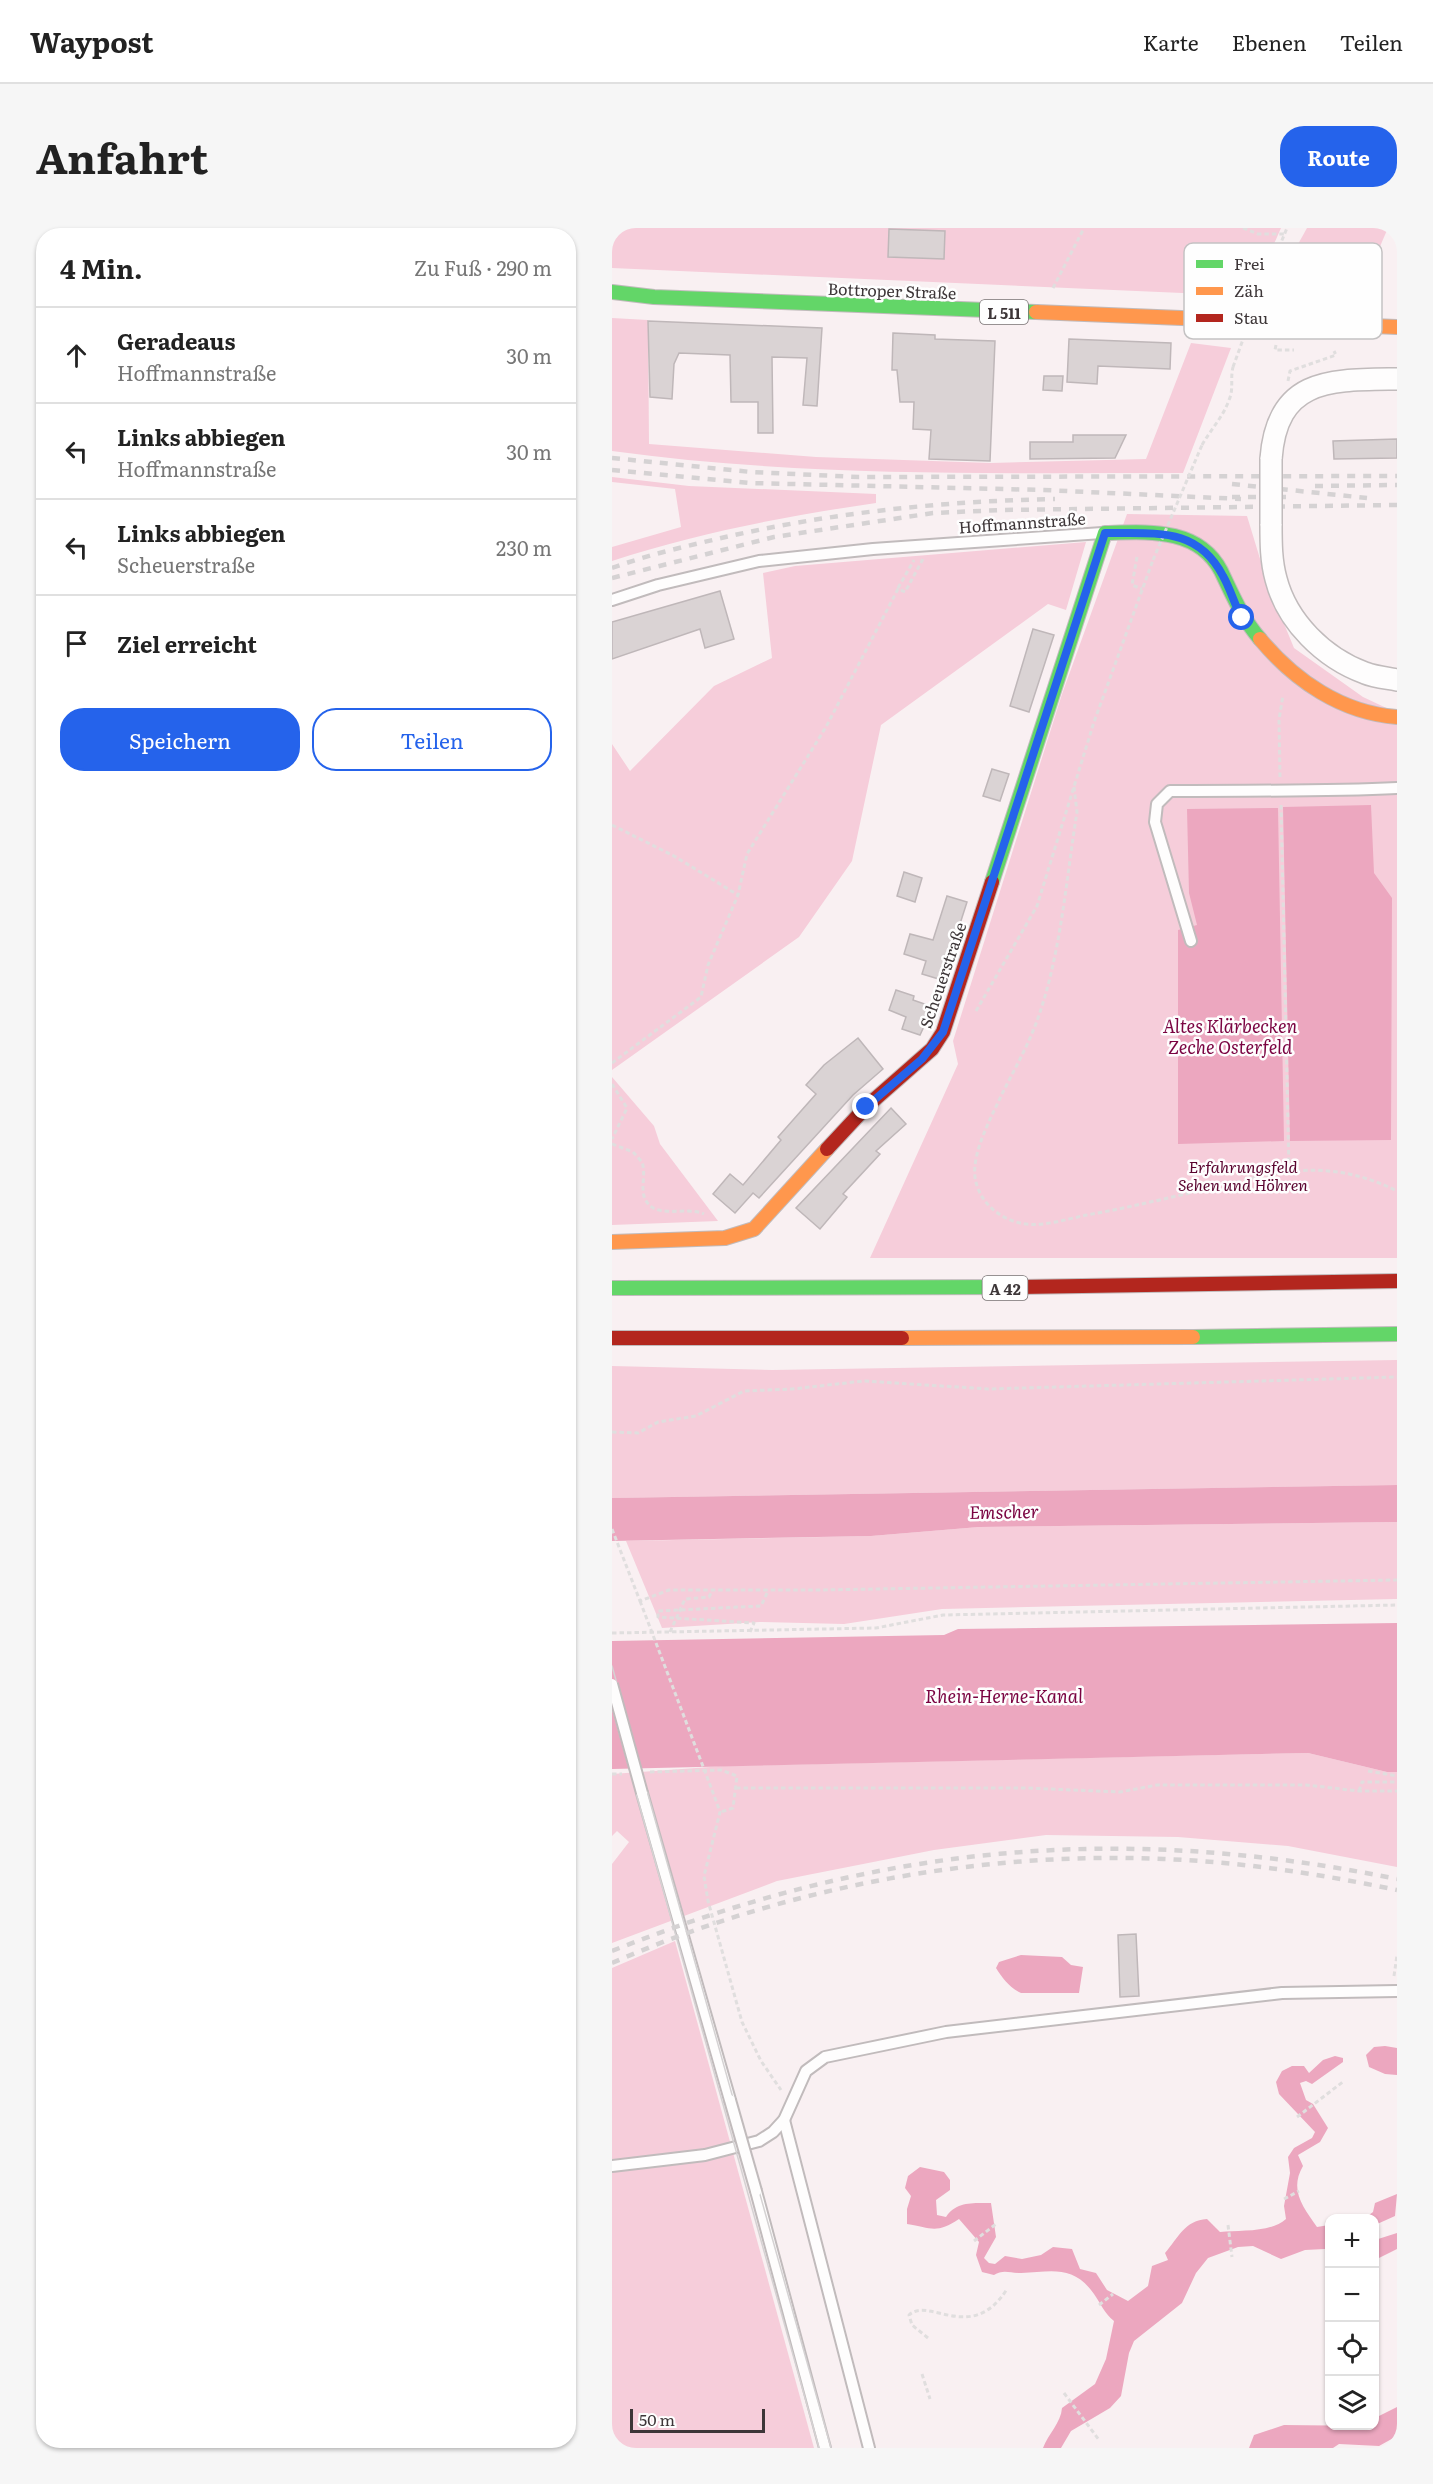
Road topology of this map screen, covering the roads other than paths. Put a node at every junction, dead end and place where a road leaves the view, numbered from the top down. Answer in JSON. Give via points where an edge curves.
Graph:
{"nodes":[{"id":1,"x":612,"y":292,"type":"edge"},
{"id":2,"x":1184,"y":319,"type":"edge"},
{"id":3,"x":1382,"y":326,"type":"edge"},
{"id":4,"x":1397,"y":327,"type":"edge"},
{"id":5,"x":1397,"y":379,"type":"edge"},
{"id":6,"x":1105,"y":533,"type":"junction"},
{"id":7,"x":612,"y":600,"type":"edge"},
{"id":8,"x":1397,"y":680,"type":"edge"},
{"id":9,"x":1397,"y":717,"type":"edge"},
{"id":10,"x":1397,"y":788,"type":"edge"},
{"id":11,"x":1191,"y":941,"type":"dead end"},
{"id":12,"x":612,"y":1242,"type":"edge"},
{"id":13,"x":1397,"y":1281,"type":"edge"},
{"id":14,"x":612,"y":1288,"type":"edge"},
{"id":15,"x":1397,"y":1334,"type":"edge"},
{"id":16,"x":612,"y":1338,"type":"edge"},
{"id":17,"x":612,"y":1684,"type":"edge"},
{"id":18,"x":1395,"y":1991,"type":"edge"},
{"id":19,"x":784,"y":2120,"type":"junction"},
{"id":20,"x":612,"y":2166,"type":"edge"},
{"id":21,"x":825,"y":2448,"type":"edge"},
{"id":22,"x":869,"y":2448,"type":"edge"}],
"edges":[{"from":1,"to":2,"type":"main road","name":"Bottroper Straße","number":"L 511","via":[[654,297]]},
{"from":3,"to":4,"type":"main road","name":"Bottroper Straße","number":"L 511"},
{"from":5,"to":8,"type":"street","bridge":true,"via":[[1336,381],[1303,392],[1285,408],[1277,422],[1271,459],[1272,559],[1276,580],[1295,622],[1338,659],[1365,674]]},
{"from":6,"to":7,"type":"lane","name":"Hoffmannstraße","via":[[931,544],[759,561]]},
{"from":6,"to":9,"type":"main road","name":"Hoffmannstraße","via":[[1178,536],[1197,543],[1217,565],[1242,618],[1298,676],[1365,713]]},
{"from":6,"to":12,"type":"main road","name":"Scheuerstraße","via":[[943,1032],[932,1049],[866,1107],[754,1229],[725,1238]]},
{"from":10,"to":11,"type":"lane","via":[[1170,791],[1157,804],[1155,822]]},
{"from":13,"to":14,"type":"main road","number":"A 42","via":[[908,1289]]},
{"from":15,"to":16,"type":"main road"},
{"from":17,"to":21,"type":"lane","bridge":true},
{"from":18,"to":19,"type":"lane","via":[[1282,1993],[946,2032],[825,2057],[806,2071]]},
{"from":19,"to":20,"type":"lane","via":[[759,2141],[705,2155]]},
{"from":19,"to":22,"type":"lane"}]}
